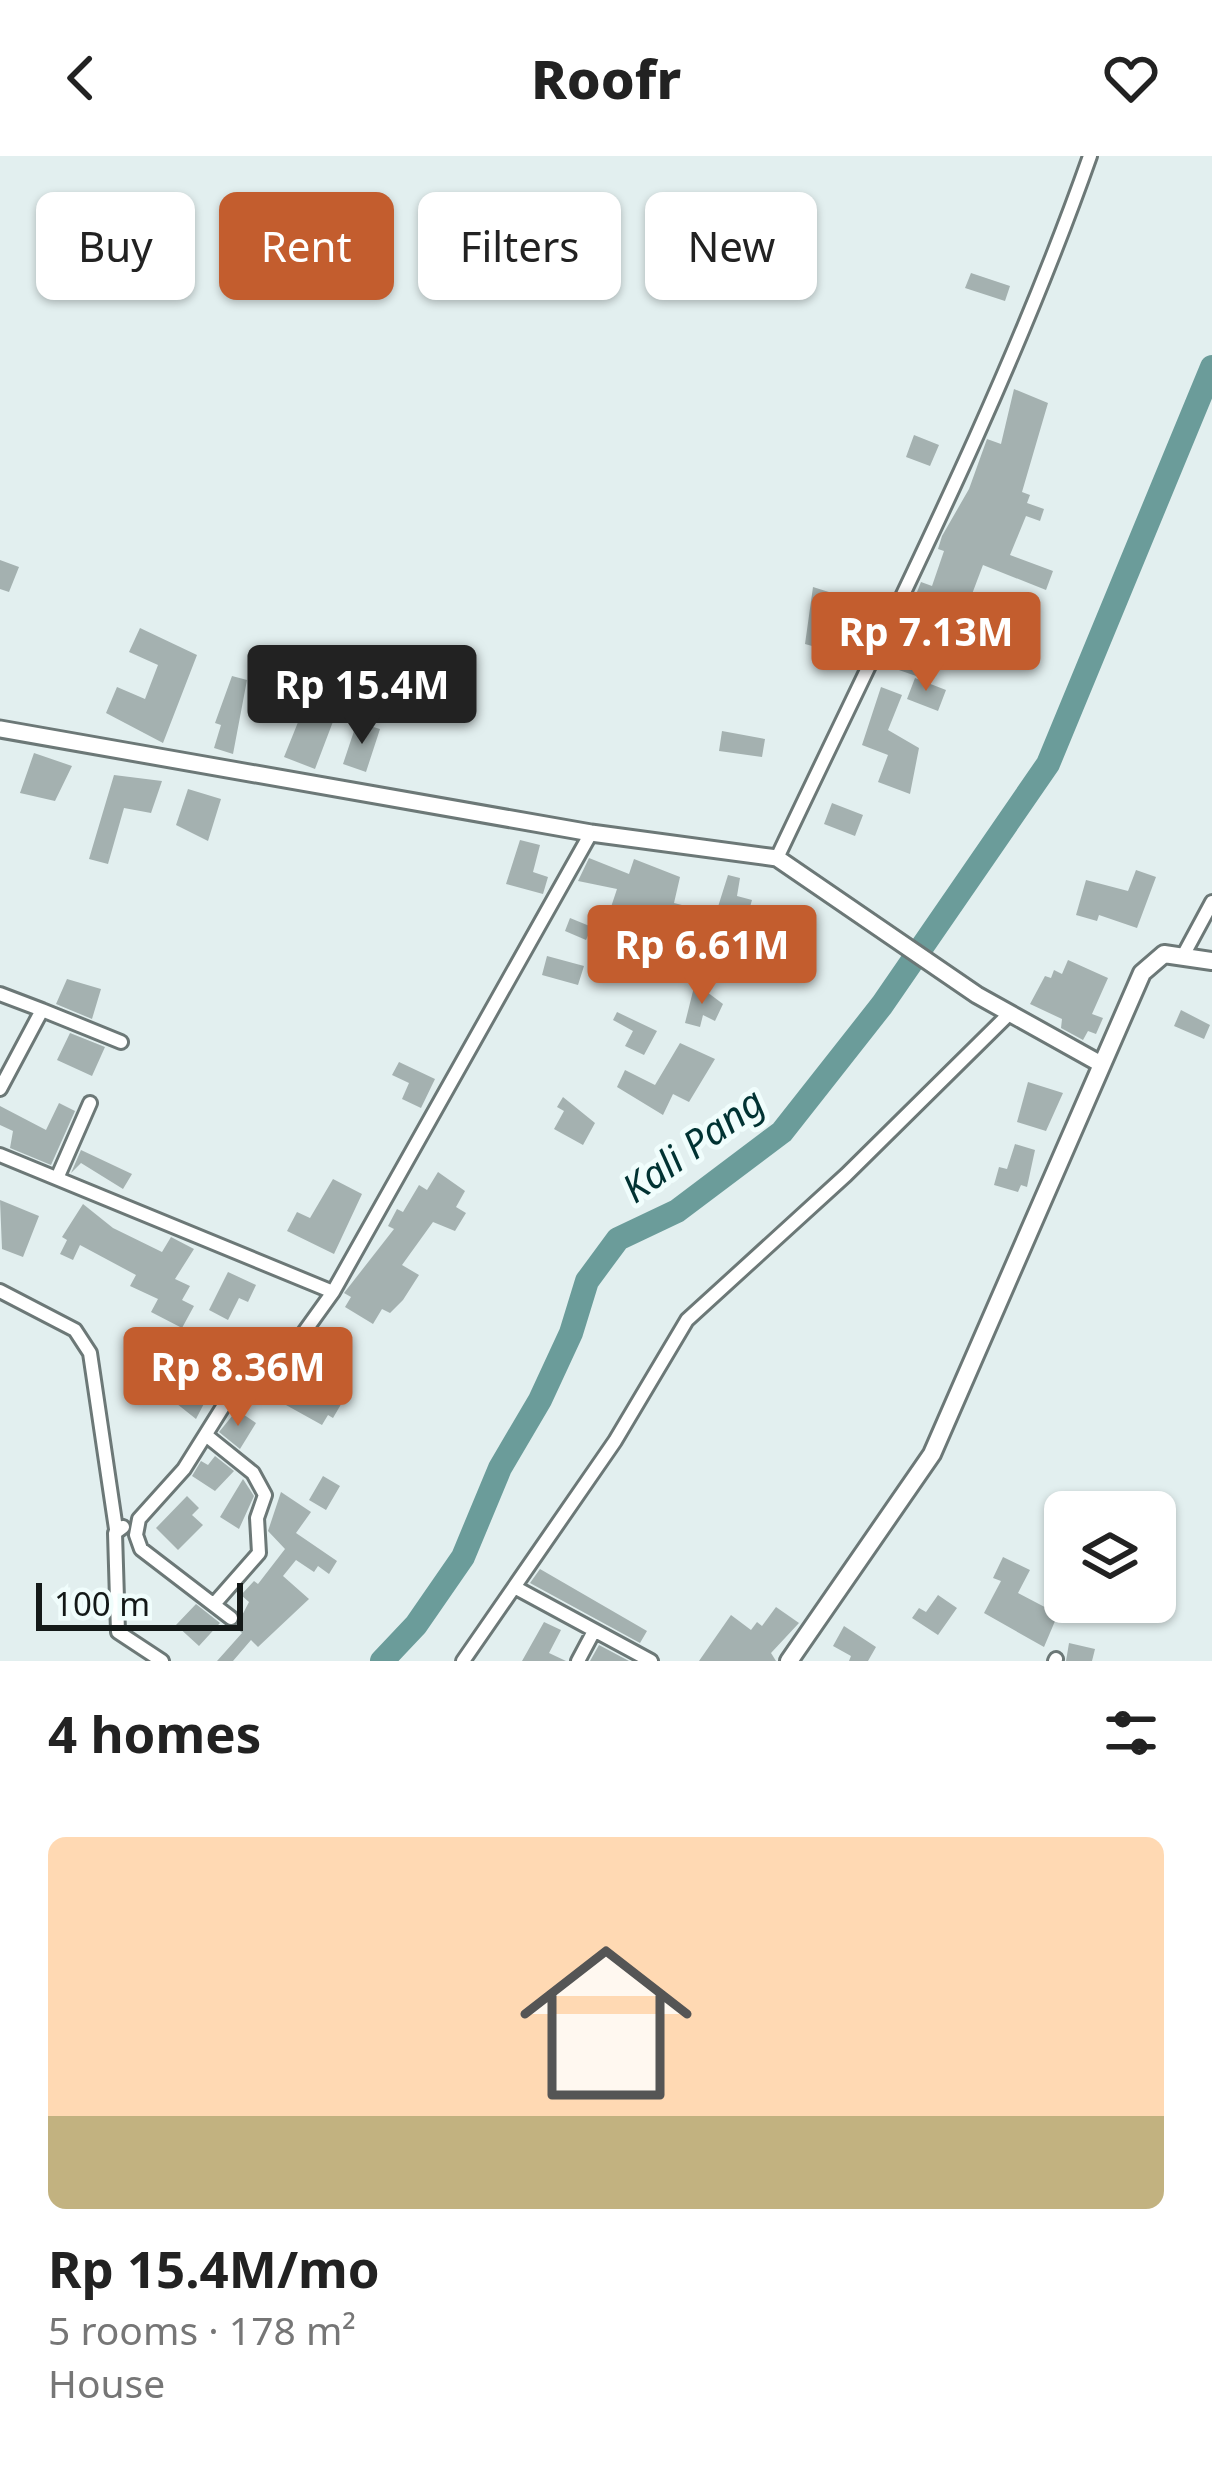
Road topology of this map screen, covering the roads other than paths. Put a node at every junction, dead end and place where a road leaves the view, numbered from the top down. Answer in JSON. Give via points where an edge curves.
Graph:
{"nodes":[{"id":1,"x":1090,"y":156,"type":"edge"},
{"id":2,"x":0,"y":729,"type":"edge"},
{"id":3,"x":591,"y":832,"type":"junction"},
{"id":4,"x":777,"y":858,"type":"junction"},
{"id":5,"x":1212,"y":902,"type":"edge"},
{"id":6,"x":1184,"y":953,"type":"junction"},
{"id":7,"x":1212,"y":961,"type":"edge"},
{"id":8,"x":0,"y":994,"type":"edge"},
{"id":9,"x":42,"y":1010,"type":"junction"},
{"id":10,"x":1010,"y":1012,"type":"junction"},
{"id":11,"x":121,"y":1042,"type":"dead end"},
{"id":12,"x":1099,"y":1063,"type":"junction"},
{"id":13,"x":0,"y":1089,"type":"edge"},
{"id":14,"x":90,"y":1102,"type":"dead end"},
{"id":15,"x":0,"y":1155,"type":"edge"},
{"id":16,"x":58,"y":1176,"type":"junction"},
{"id":17,"x":0,"y":1291,"type":"edge"},
{"id":18,"x":333,"y":1292,"type":"junction"},
{"id":19,"x":207,"y":1436,"type":"junction"},
{"id":20,"x":136,"y":1527,"type":"junction"},
{"id":21,"x":116,"y":1529,"type":"junction"},
{"id":22,"x":518,"y":1588,"type":"junction"},
{"id":23,"x":214,"y":1603,"type":"junction"},
{"id":24,"x":231,"y":1618,"type":"dead end"},
{"id":25,"x":594,"y":1631,"type":"junction"},
{"id":26,"x":162,"y":1661,"type":"edge"},
{"id":27,"x":463,"y":1661,"type":"edge"},
{"id":28,"x":578,"y":1661,"type":"edge"},
{"id":29,"x":651,"y":1661,"type":"edge"},
{"id":30,"x":789,"y":1661,"type":"edge"}],
"edges":[{"from":1,"to":4,"type":"street","via":[[925,544]]},
{"from":2,"to":3,"type":"street"},
{"from":3,"to":4,"type":"street"},
{"from":3,"to":18,"type":"street"},
{"from":4,"to":10,"type":"street"},
{"from":5,"to":6,"type":"street"},
{"from":6,"to":7,"type":"main road"},
{"from":6,"to":12,"type":"main road","via":[[1149,963]]},
{"from":8,"to":9,"type":"street"},
{"from":9,"to":11,"type":"street"},
{"from":9,"to":13,"type":"street"},
{"from":10,"to":12,"type":"street"},
{"from":10,"to":22,"type":"street","via":[[687,1321]]},
{"from":12,"to":30,"type":"main road","via":[[932,1454]]},
{"from":14,"to":16,"type":"street"},
{"from":15,"to":16,"type":"street"},
{"from":16,"to":18,"type":"street"},
{"from":17,"to":21,"type":"street","via":[[75,1330],[90,1353]]},
{"from":18,"to":19,"type":"street","via":[[282,1363],[246,1370]]},
{"from":19,"to":20,"type":"street"},
{"from":19,"to":23,"type":"street","via":[[253,1473],[265,1495],[260,1553]]},
{"from":20,"to":21,"type":"street"},
{"from":20,"to":23,"type":"street","via":[[150,1557]]},
{"from":21,"to":26,"type":"street","via":[[118,1632]]},
{"from":22,"to":25,"type":"street"},
{"from":22,"to":27,"type":"street"},
{"from":23,"to":24,"type":"street"},
{"from":25,"to":28,"type":"street"},
{"from":25,"to":29,"type":"street"}]}
